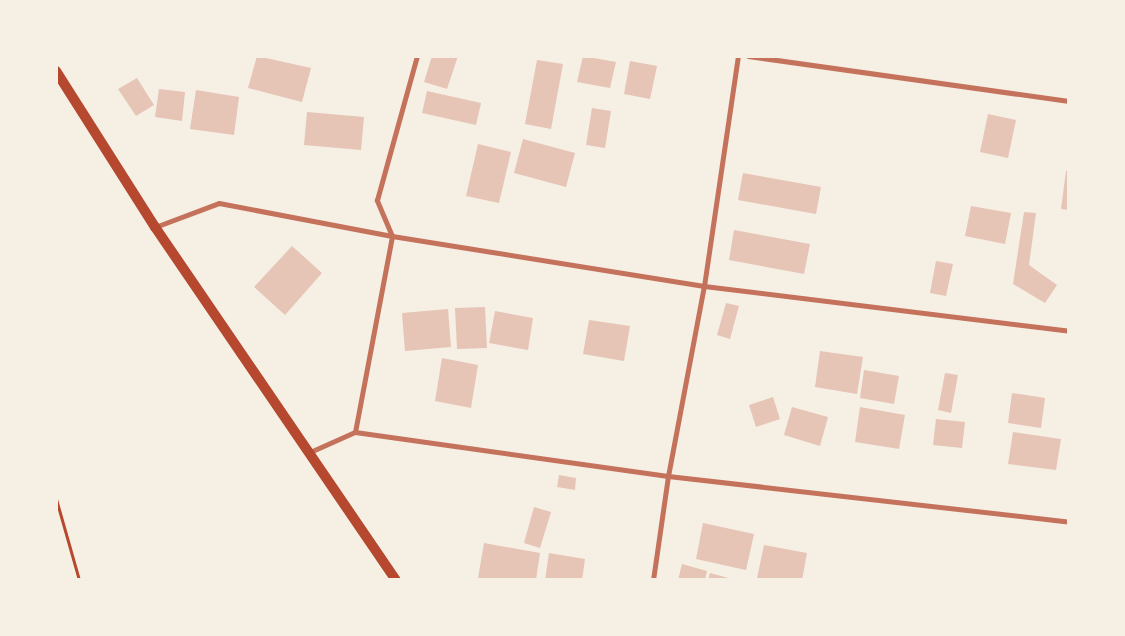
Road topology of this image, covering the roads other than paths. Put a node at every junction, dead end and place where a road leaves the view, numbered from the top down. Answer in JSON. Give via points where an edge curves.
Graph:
{"nodes":[{"id":1,"x":416,"y":56,"type":"edge"},
{"id":2,"x":738,"y":56,"type":"edge"},
{"id":3,"x":748,"y":56,"type":"edge"},
{"id":4,"x":56,"y":71,"type":"edge"},
{"id":5,"x":1069,"y":101,"type":"edge"},
{"id":6,"x":155,"y":227,"type":"junction"},
{"id":7,"x":392,"y":236,"type":"junction"},
{"id":8,"x":704,"y":286,"type":"junction"},
{"id":9,"x":1069,"y":331,"type":"edge"},
{"id":10,"x":356,"y":432,"type":"junction"},
{"id":11,"x":310,"y":452,"type":"junction"},
{"id":12,"x":668,"y":476,"type":"junction"},
{"id":13,"x":1069,"y":522,"type":"edge"},
{"id":14,"x":396,"y":580,"type":"edge"},
{"id":15,"x":653,"y":580,"type":"edge"}],
"edges":[{"from":1,"to":7,"type":"street","via":[[377,200]]},
{"from":2,"to":8,"type":"street"},
{"from":3,"to":5,"type":"street"},
{"from":4,"to":6,"type":"main road"},
{"from":6,"to":7,"type":"street","via":[[219,203]]},
{"from":6,"to":11,"type":"main road"},
{"from":7,"to":8,"type":"street"},
{"from":7,"to":10,"type":"street"},
{"from":8,"to":9,"type":"street"},
{"from":8,"to":12,"type":"street"},
{"from":10,"to":11,"type":"street"},
{"from":10,"to":12,"type":"street"},
{"from":11,"to":14,"type":"main road"},
{"from":12,"to":13,"type":"street"},
{"from":12,"to":15,"type":"street"}]}
